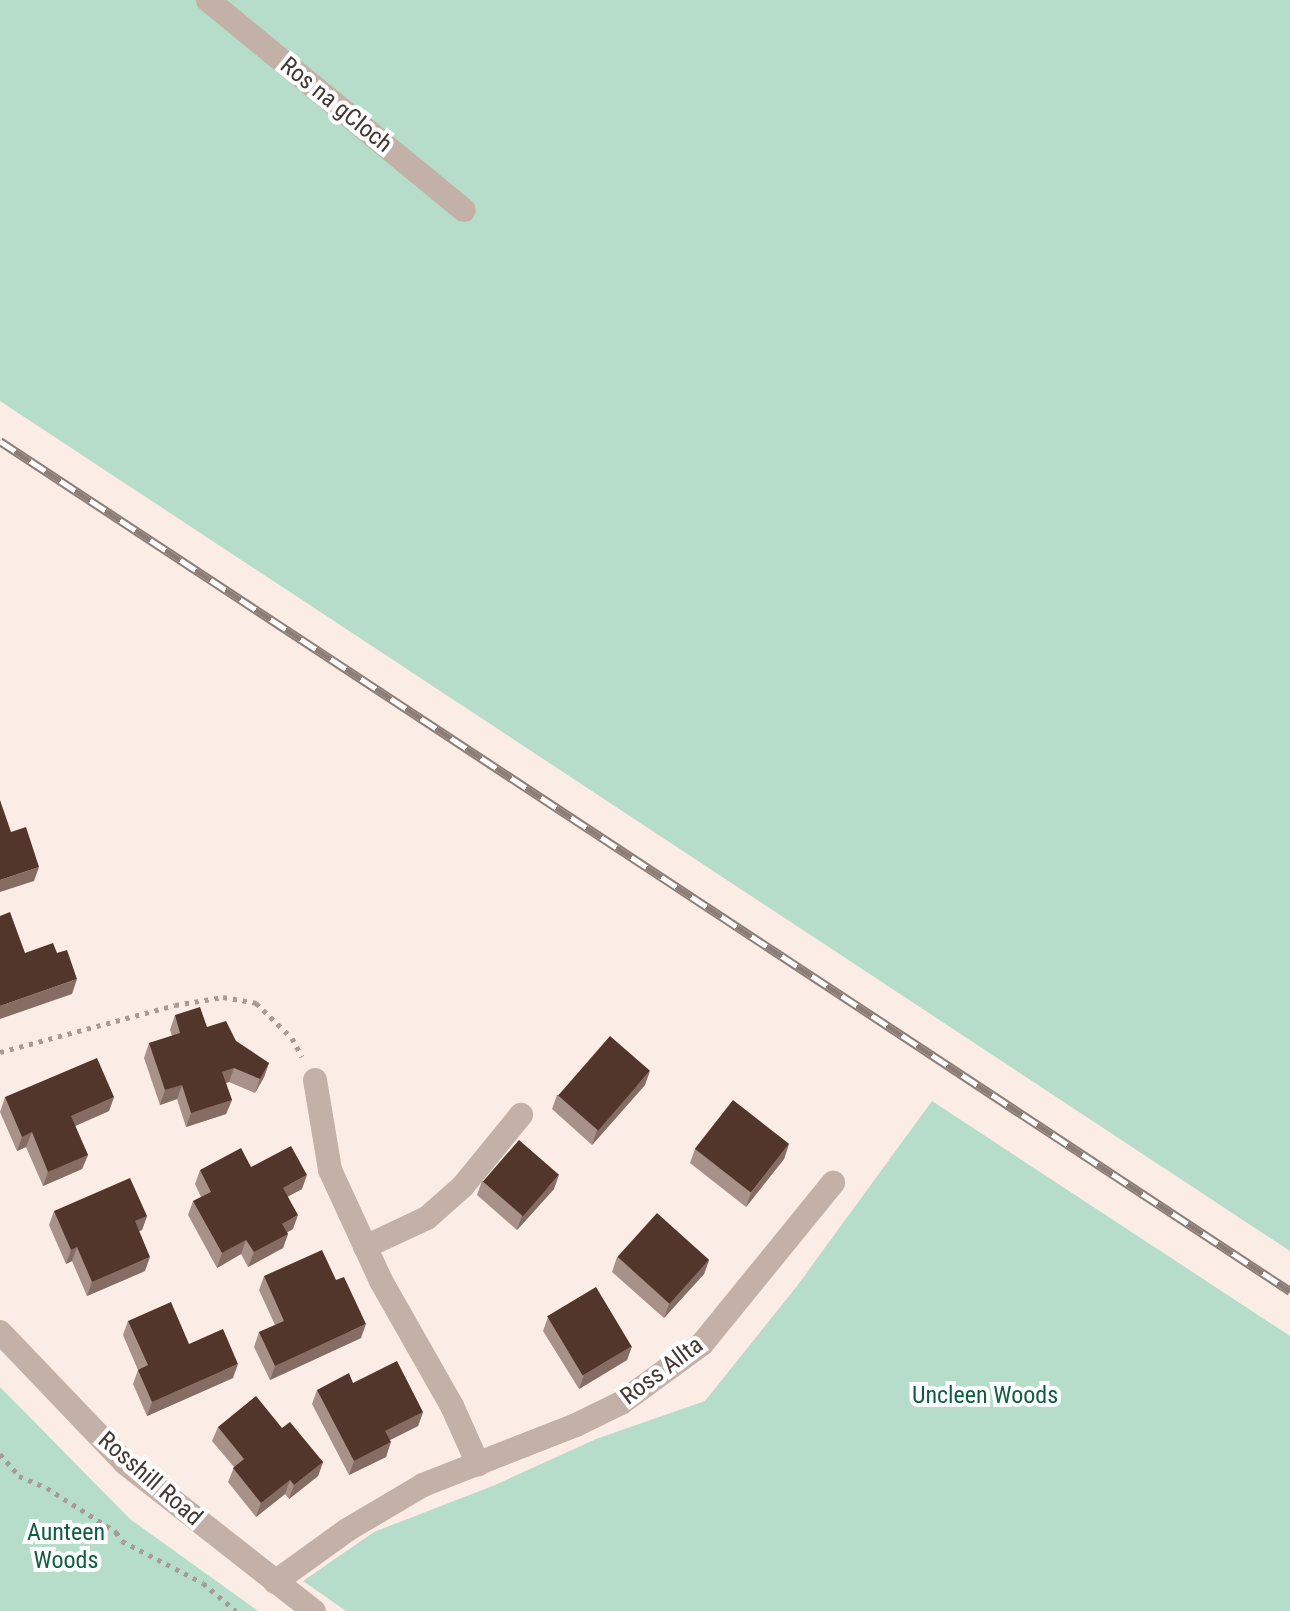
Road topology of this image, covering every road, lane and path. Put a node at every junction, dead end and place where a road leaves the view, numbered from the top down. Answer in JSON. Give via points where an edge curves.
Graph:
{"nodes":[{"id":1,"x":208,"y":0,"type":"edge"},
{"id":2,"x":464,"y":210,"type":"dead end"},
{"id":3,"x":0,"y":1052,"type":"edge"},
{"id":4,"x":315,"y":1080,"type":"joint"},
{"id":5,"x":521,"y":1115,"type":"dead end"},
{"id":6,"x":833,"y":1183,"type":"dead end"},
{"id":7,"x":365,"y":1247,"type":"junction"},
{"id":8,"x":0,"y":1332,"type":"edge"},
{"id":9,"x":0,"y":1454,"type":"edge"},
{"id":10,"x":478,"y":1464,"type":"junction"},
{"id":11,"x":275,"y":1582,"type":"junction"},
{"id":12,"x":236,"y":1611,"type":"edge"},
{"id":13,"x":314,"y":1611,"type":"edge"}],
"edges":[{"from":1,"to":2,"type":"street","name":"Ros na gCloch"},
{"from":3,"to":4,"type":"path","via":[[223,997],[256,1003],[292,1038]]},
{"from":4,"to":7,"type":"street","via":[[330,1170]]},
{"from":5,"to":7,"type":"street","via":[[463,1186],[427,1218]]},
{"from":6,"to":10,"type":"street","name":"Ross Allta","via":[[702,1344],[621,1403]]},
{"from":7,"to":10,"type":"street"},
{"from":8,"to":11,"type":"street","name":"Rosshill Road","via":[[125,1463]]},
{"from":9,"to":12,"type":"path","via":[[19,1476],[47,1488],[122,1541],[203,1583]]},
{"from":10,"to":11,"type":"street","name":"Ross Allta","via":[[423,1485],[347,1530]]},
{"from":11,"to":13,"type":"street","name":"Rosshill Road"}]}
